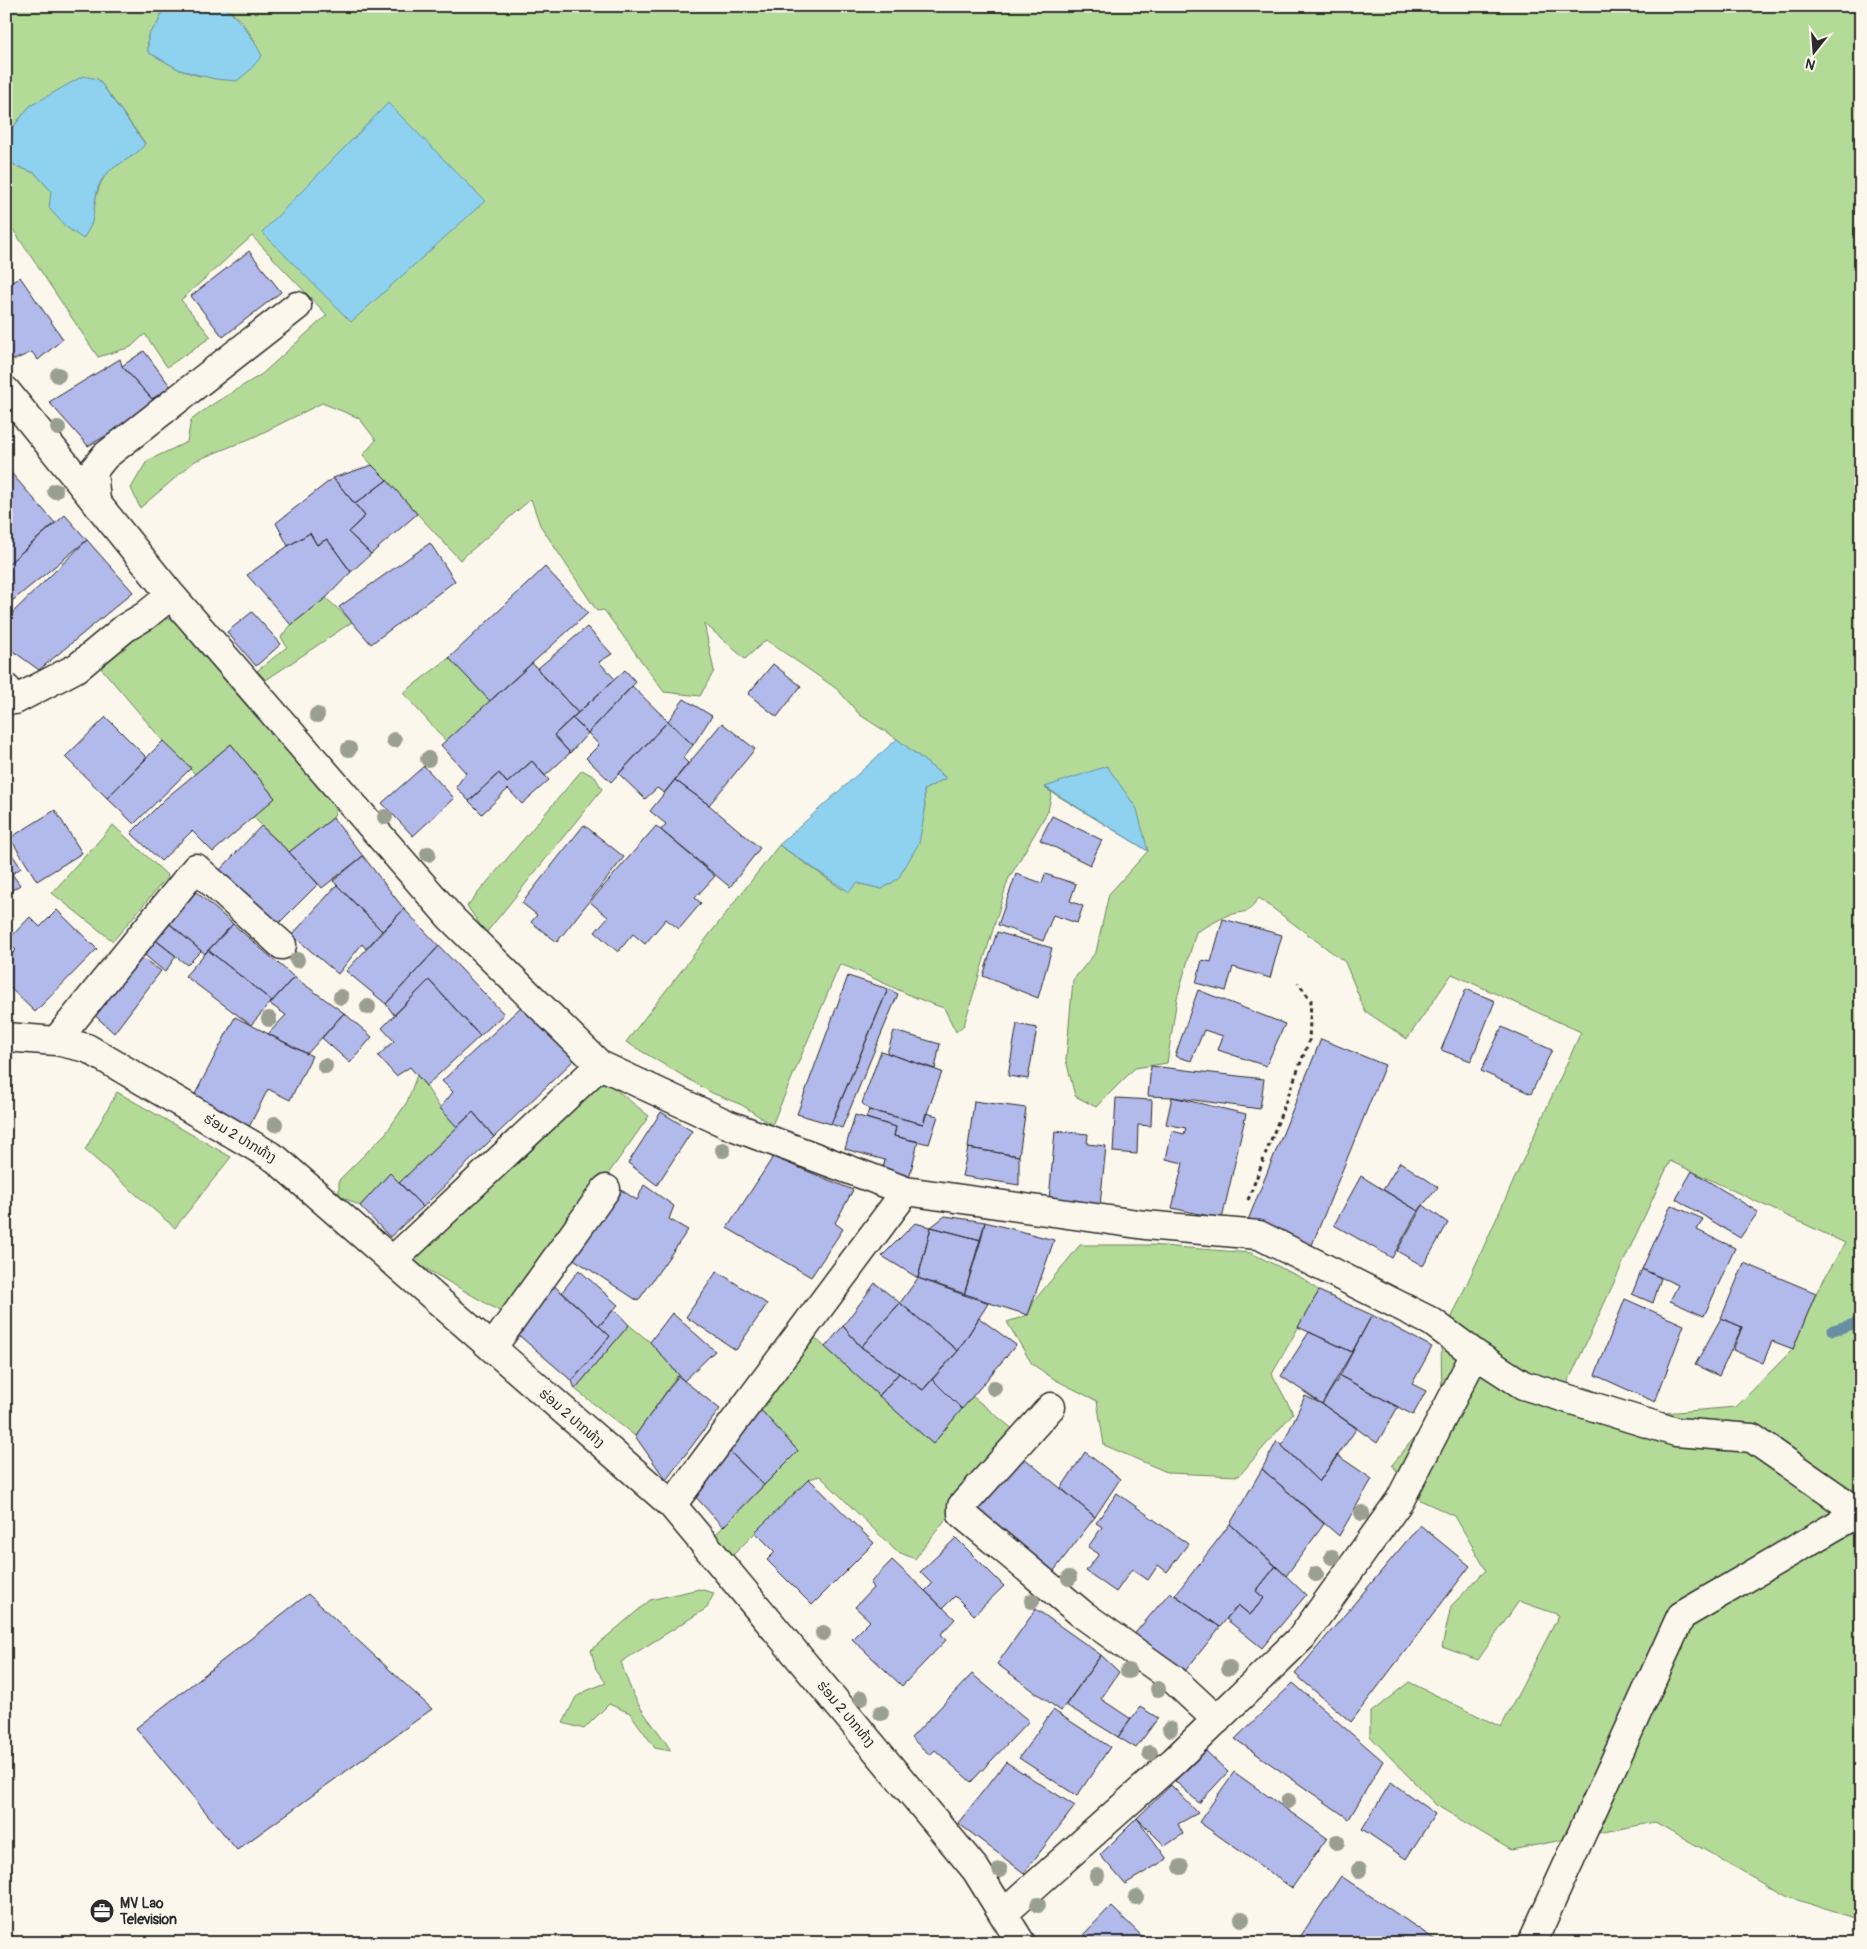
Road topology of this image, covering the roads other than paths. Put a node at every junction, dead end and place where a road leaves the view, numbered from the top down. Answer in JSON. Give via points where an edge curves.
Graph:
{"nodes":[{"id":1,"x":296,"y":306,"type":"dead end"},
{"id":2,"x":6,"y":391,"type":"edge"},
{"id":3,"x":96,"y":501,"type":"junction"},
{"id":4,"x":171,"y":596,"type":"junction"},
{"id":5,"x":6,"y":688,"type":"edge"},
{"id":6,"x":282,"y":945,"type":"dead end"},
{"id":7,"x":6,"y":1037,"type":"edge"},
{"id":8,"x":56,"y":1041,"type":"junction"},
{"id":9,"x":600,"y":1066,"type":"junction"},
{"id":10,"x":606,"y":1189,"type":"dead end"},
{"id":11,"x":906,"y":1191,"type":"junction"},
{"id":12,"x":392,"y":1261,"type":"junction"},
{"id":13,"x":492,"y":1348,"type":"junction"},
{"id":14,"x":1475,"y":1354,"type":"junction"},
{"id":15,"x":1051,"y":1407,"type":"dead end"},
{"id":16,"x":672,"y":1505,"type":"junction"},
{"id":17,"x":1860,"y":1512,"type":"edge"},
{"id":18,"x":1217,"y":1720,"type":"junction"},
{"id":19,"x":1003,"y":1914,"type":"junction"},
{"id":20,"x":1021,"y":1943,"type":"edge"},
{"id":21,"x":1532,"y":1943,"type":"edge"}],
"edges":[{"from":1,"to":3,"type":"street","via":[[105,456],[93,471]]},
{"from":2,"to":3,"type":"street"},
{"from":3,"to":4,"type":"street"},
{"from":4,"to":5,"type":"street","via":[[78,667],[14,700]]},
{"from":4,"to":9,"type":"street","via":[[451,918]]},
{"from":6,"to":8,"type":"street","via":[[196,868]]},
{"from":7,"to":8,"type":"street","name":"ຮ່ອມ 2 ປາກທ້າງ"},
{"from":8,"to":12,"type":"street","name":"ຮ່ອມ 2 ປາກທ້າງ","via":[[87,1048],[276,1158]]},
{"from":9,"to":11,"type":"street","via":[[727,1124]]},
{"from":9,"to":12,"type":"street"},
{"from":10,"to":13,"type":"street"},
{"from":11,"to":14,"type":"street","via":[[1145,1226],[1259,1235],[1432,1322]]},
{"from":11,"to":16,"type":"street"},
{"from":12,"to":13,"type":"street","name":"ຮ່ອມ 2 ປາກທ້າງ"},
{"from":13,"to":16,"type":"street","name":"ຮ່ອມ 2 ປາກທ້າງ"},
{"from":14,"to":17,"type":"street","via":[[1523,1386],[1676,1432],[1752,1438]]},
{"from":14,"to":18,"type":"street","via":[[1400,1500],[1302,1637]]},
{"from":15,"to":18,"type":"street","via":[[962,1506],[962,1514],[1082,1614],[1173,1679]]},
{"from":16,"to":19,"type":"street","name":"ຮ່ອມ 2 ປາກທ້າງ","via":[[976,1870]]},
{"from":17,"to":21,"type":"street","via":[[1681,1616]]},
{"from":18,"to":19,"type":"street"},
{"from":19,"to":20,"type":"street","name":"ຮ່ອມ 2 ປາກທ້າງ"}]}
